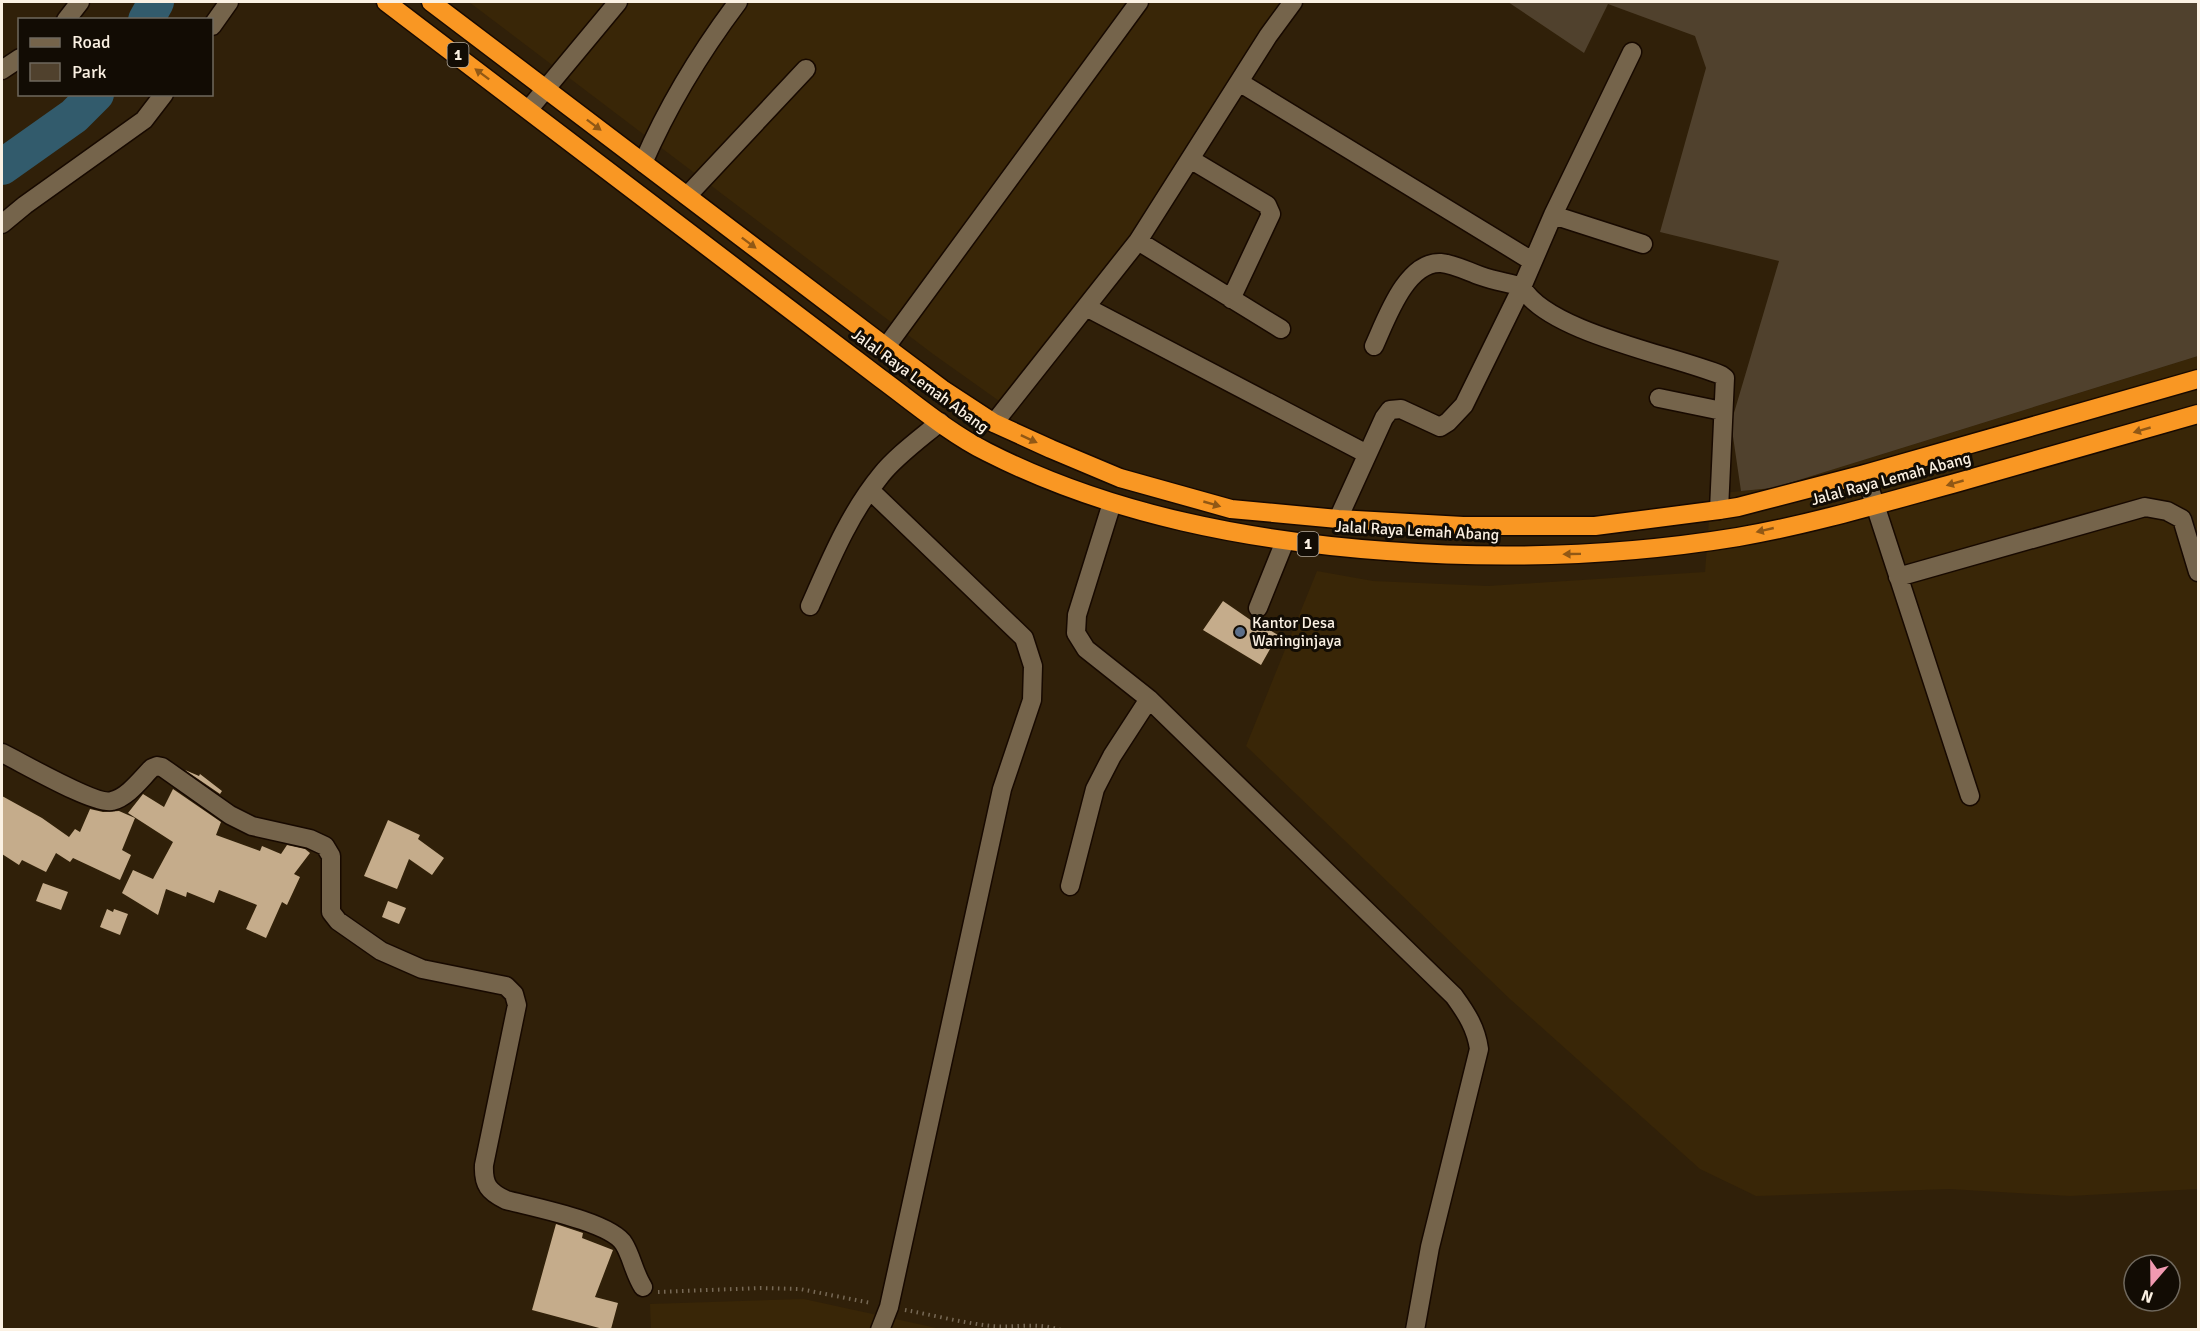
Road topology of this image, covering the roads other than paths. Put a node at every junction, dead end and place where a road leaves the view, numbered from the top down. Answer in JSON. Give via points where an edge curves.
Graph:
{"nodes":[{"id":1,"x":80,"y":2,"type":"edge"},
{"id":2,"x":229,"y":2,"type":"edge"},
{"id":3,"x":386,"y":2,"type":"edge"},
{"id":4,"x":431,"y":2,"type":"edge"},
{"id":5,"x":618,"y":2,"type":"edge"},
{"id":6,"x":738,"y":2,"type":"edge"},
{"id":7,"x":1139,"y":2,"type":"edge"},
{"id":8,"x":1293,"y":2,"type":"edge"},
{"id":9,"x":68,"y":18,"type":"edge"},
{"id":10,"x":213,"y":25,"type":"edge"},
{"id":11,"x":1632,"y":52,"type":"dead end"},
{"id":12,"x":18,"y":59,"type":"edge"},
{"id":13,"x":806,"y":69,"type":"dead end"},
{"id":14,"x":2,"y":70,"type":"edge"},
{"id":15,"x":1239,"y":82,"type":"junction"},
{"id":16,"x":547,"y":90,"type":"junction"},
{"id":17,"x":162,"y":96,"type":"edge"},
{"id":18,"x":529,"y":110,"type":"junction"},
{"id":19,"x":1190,"y":159,"type":"junction"},
{"id":20,"x":643,"y":163,"type":"junction"},
{"id":21,"x":687,"y":196,"type":"junction"},
{"id":22,"x":1553,"y":215,"type":"junction"},
{"id":23,"x":2,"y":224,"type":"edge"},
{"id":24,"x":1138,"y":241,"type":"junction"},
{"id":25,"x":1643,"y":244,"type":"dead end"},
{"id":26,"x":1532,"y":261,"type":"junction"},
{"id":27,"x":1522,"y":287,"type":"junction"},
{"id":28,"x":1230,"y":299,"type":"junction"},
{"id":29,"x":1086,"y":307,"type":"junction"},
{"id":30,"x":1281,"y":329,"type":"dead end"},
{"id":31,"x":1374,"y":346,"type":"dead end"},
{"id":32,"x":886,"y":347,"type":"junction"},
{"id":33,"x":2199,"y":379,"type":"edge"},
{"id":34,"x":1659,"y":398,"type":"dead end"},
{"id":35,"x":1722,"y":411,"type":"junction"},
{"id":36,"x":2199,"y":414,"type":"edge"},
{"id":37,"x":940,"y":422,"type":"junction"},
{"id":38,"x":994,"y":423,"type":"junction"},
{"id":39,"x":1367,"y":454,"type":"junction"},
{"id":40,"x":1865,"y":474,"type":"junction"},
{"id":41,"x":870,"y":490,"type":"junction"},
{"id":42,"x":1112,"y":503,"type":"junction"},
{"id":43,"x":1874,"y":506,"type":"junction"},
{"id":44,"x":1719,"y":510,"type":"junction"},
{"id":45,"x":1338,"y":519,"type":"junction"},
{"id":46,"x":1285,"y":541,"type":"junction"},
{"id":47,"x":2199,"y":572,"type":"edge"},
{"id":48,"x":1898,"y":578,"type":"junction"},
{"id":49,"x":810,"y":606,"type":"dead end"},
{"id":50,"x":1258,"y":608,"type":"dead end"},
{"id":51,"x":1149,"y":699,"type":"junction"},
{"id":52,"x":2,"y":753,"type":"edge"},
{"id":53,"x":1970,"y":796,"type":"dead end"},
{"id":54,"x":1070,"y":886,"type":"dead end"},
{"id":55,"x":643,"y":1287,"type":"road end"},
{"id":56,"x":880,"y":1329,"type":"edge"},
{"id":57,"x":1415,"y":1329,"type":"edge"}],
"edges":[{"from":1,"to":9,"type":"street"},
{"from":2,"to":10,"type":"street"},
{"from":18,"to":3,"type":"highway","number":"1","one_way":true},
{"from":4,"to":16,"type":"highway","number":"1"},
{"from":5,"to":16,"type":"street"},
{"from":6,"to":20,"type":"street","via":[[674,96]]},
{"from":7,"to":32,"type":"street"},
{"from":8,"to":15,"type":"street"},
{"from":11,"to":22,"type":"street"},
{"from":12,"to":14,"type":"street"},
{"from":13,"to":21,"type":"street"},
{"from":15,"to":19,"type":"street"},
{"from":15,"to":26,"type":"street"},
{"from":16,"to":18,"type":"street"},
{"from":16,"to":20,"type":"highway","name":"Jalal Raya Lemah Abang","number":"1","one_way":true},
{"from":17,"to":23,"type":"street","via":[[144,120]]},
{"from":18,"to":37,"type":"highway","name":"Jalal Raya Lemah Abang","number":"1"},
{"from":19,"to":24,"type":"street"},
{"from":19,"to":28,"type":"street","via":[[1271,210]]},
{"from":20,"to":21,"type":"highway","name":"Jalal Raya Lemah Abang","number":"1"},
{"from":21,"to":32,"type":"highway","name":"Jalal Raya Lemah Abang","number":"1","one_way":true},
{"from":22,"to":25,"type":"street"},
{"from":22,"to":26,"type":"street"},
{"from":24,"to":28,"type":"street"},
{"from":24,"to":29,"type":"street"},
{"from":26,"to":27,"type":"street"},
{"from":27,"to":31,"type":"street","via":[[1443,263],[1433,264],[1413,274],[1402,288]]},
{"from":27,"to":35,"type":"street","via":[[1527,297],[1560,319],[1721,375],[1726,383]]},
{"from":27,"to":39,"type":"street","via":[[1464,405],[1440,426],[1401,409],[1390,410]]},
{"from":28,"to":30,"type":"street"},
{"from":29,"to":38,"type":"street"},
{"from":29,"to":39,"type":"street"},
{"from":32,"to":38,"type":"highway","name":"Jalal Raya Lemah Abang","number":"1"},
{"from":33,"to":40,"type":"highway","name":"Jalal Raya Lemah Abang","number":"1"},
{"from":34,"to":35,"type":"street"},
{"from":35,"to":44,"type":"street"},
{"from":36,"to":43,"type":"highway","name":"Jalal Raya Lemah Abang","number":"1","one_way":true},
{"from":37,"to":41,"type":"street","via":[[882,473]]},
{"from":37,"to":42,"type":"highway","name":"Jalal Raya Lemah Abang","number":"1","via":[[984,451]]},
{"from":38,"to":45,"type":"highway","name":"Jalal Raya Lemah Abang","number":"1","one_way":true,"via":[[1120,478],[1231,509]]},
{"from":39,"to":45,"type":"street"},
{"from":40,"to":43,"type":"street"},
{"from":40,"to":44,"type":"highway","name":"Jalal Raya Lemah Abang","number":"1"},
{"from":41,"to":49,"type":"street","via":[[846,528]]},
{"from":41,"to":56,"type":"street","via":[[1024,639],[1033,666],[1032,700],[1002,789],[889,1307]]},
{"from":42,"to":46,"type":"highway","name":"Jalal Raya Lemah Abang","number":"1","via":[[1228,533]]},
{"from":42,"to":51,"type":"street","via":[[1077,615],[1076,633],[1086,649]]},
{"from":43,"to":46,"type":"highway","name":"Jalal Raya Lemah Abang","number":"1","one_way":true,"via":[[1739,536],[1605,554],[1453,556]]},
{"from":43,"to":48,"type":"street"},
{"from":44,"to":45,"type":"highway","name":"Jalal Raya Lemah Abang","number":"1","via":[[1595,526],[1463,526]]},
{"from":46,"to":50,"type":"street"},
{"from":47,"to":48,"type":"street","via":[[2182,519],[2145,507]]},
{"from":48,"to":53,"type":"street"},
{"from":51,"to":54,"type":"street","via":[[1095,789]]},
{"from":51,"to":57,"type":"street","via":[[1454,996],[1476,1031],[1479,1049],[1430,1247]]},
{"from":52,"to":55,"type":"street","via":[[88,796],[110,802],[123,797],[152,768],[162,767],[252,826],[325,846],[331,856],[331,912],[381,951],[422,969],[506,986],[517,1005],[484,1166],[486,1187],[506,1200],[610,1232],[623,1242]]}]}
